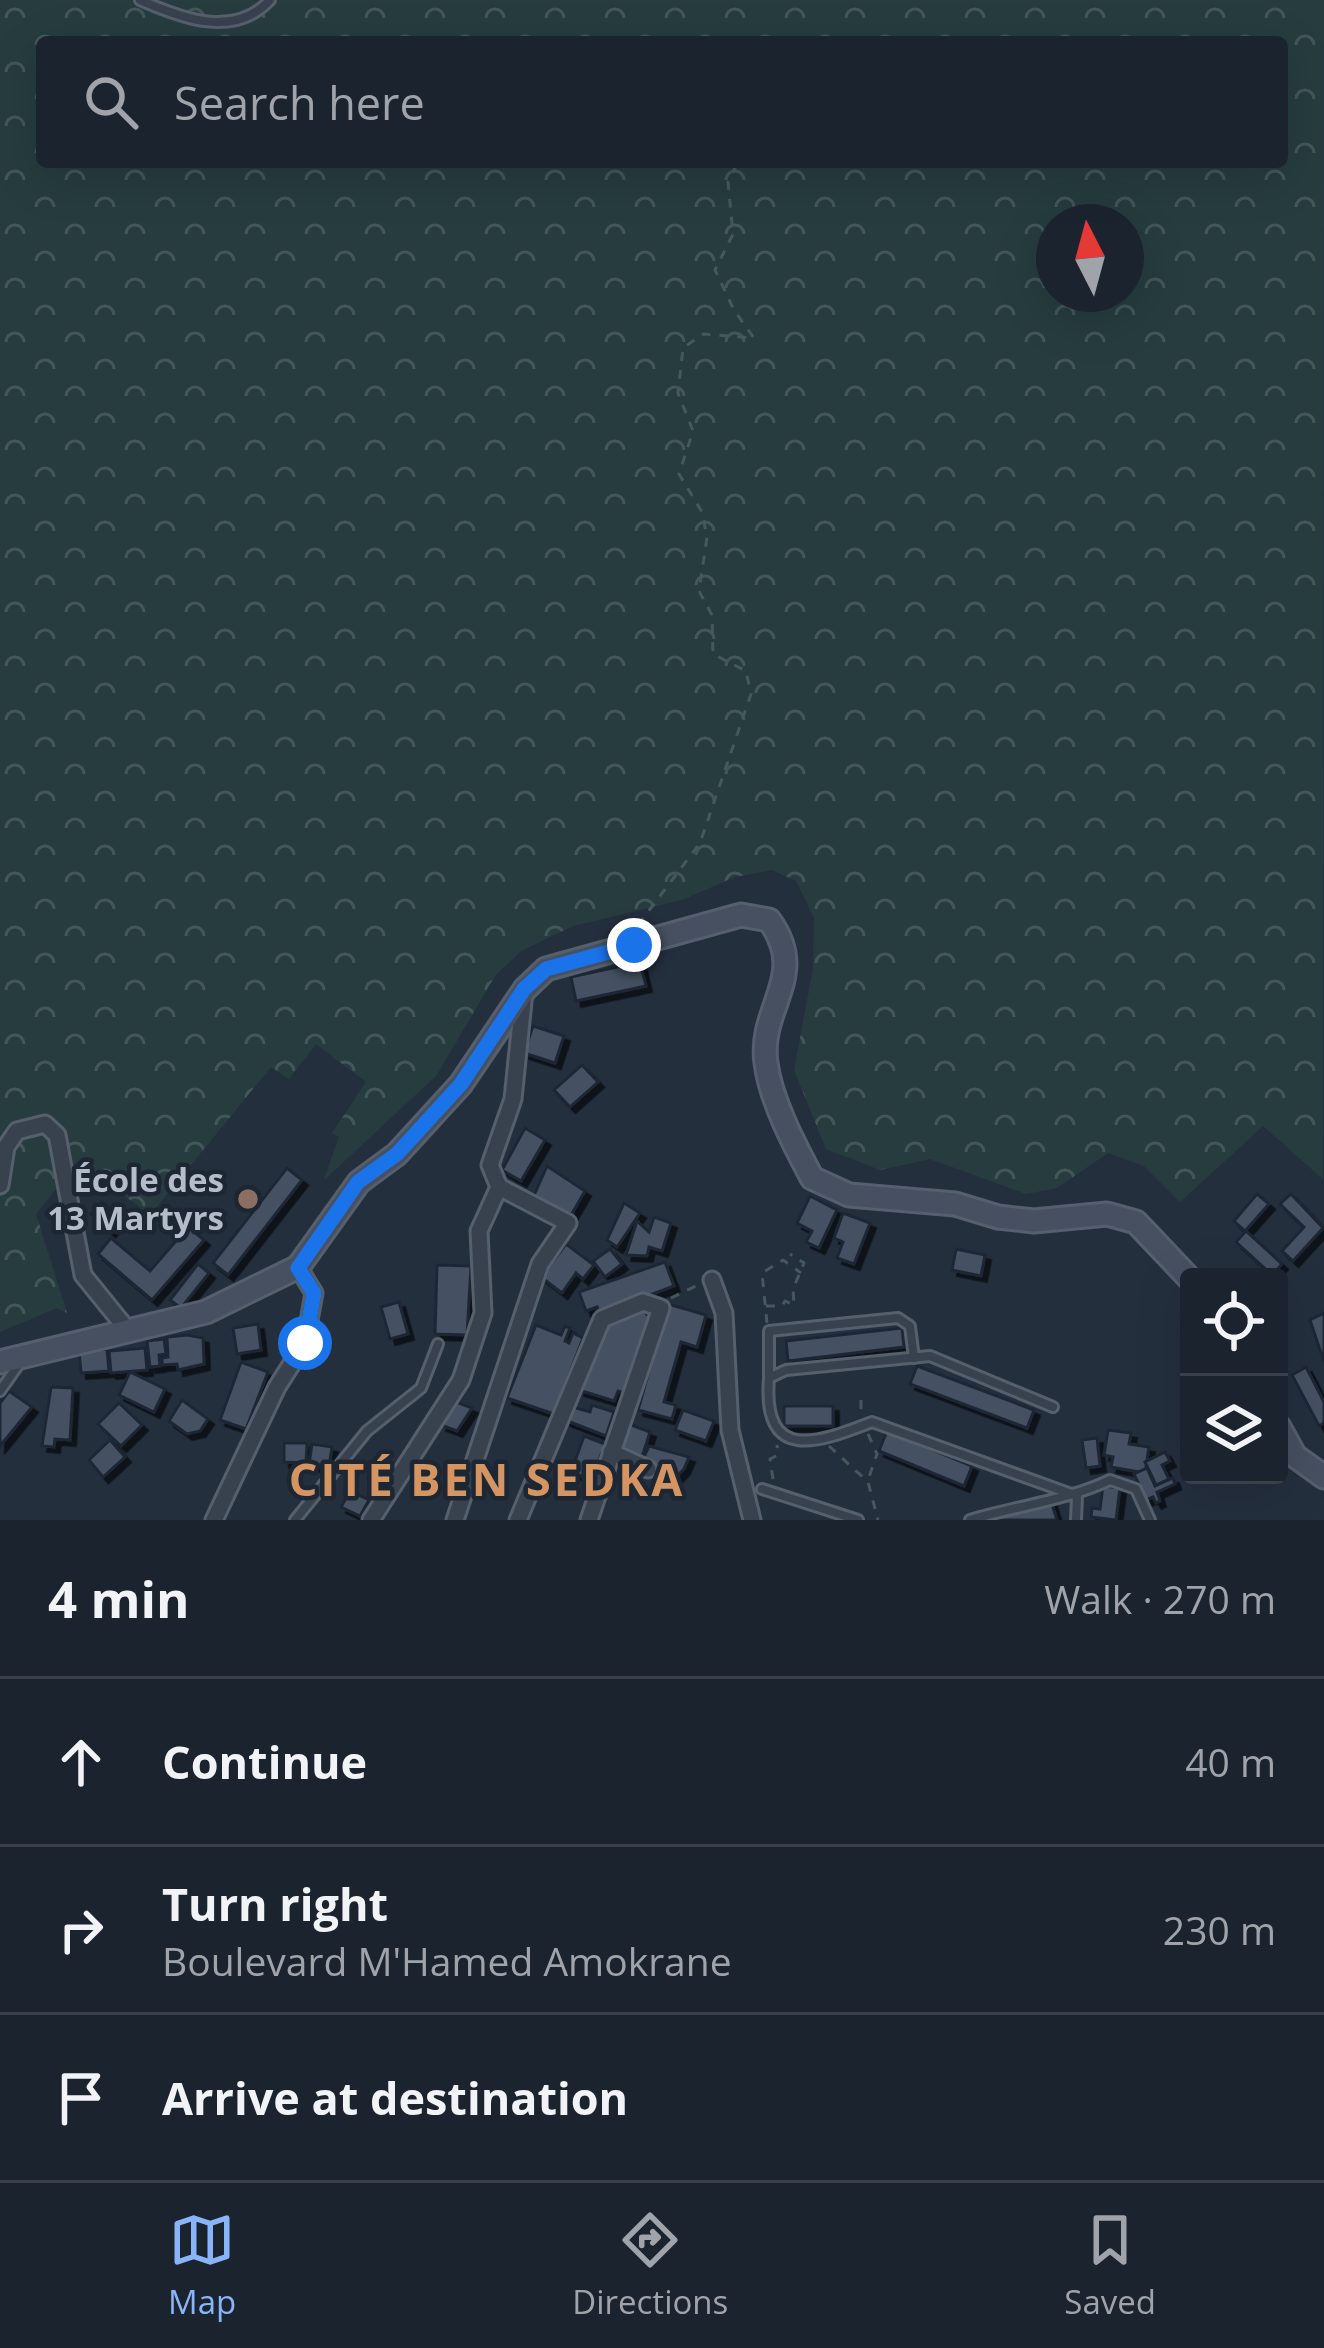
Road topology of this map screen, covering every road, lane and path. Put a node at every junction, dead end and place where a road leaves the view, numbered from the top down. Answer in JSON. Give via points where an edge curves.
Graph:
{"nodes":[{"id":1,"x":140,"y":0,"type":"edge"},
{"id":2,"x":270,"y":0,"type":"edge"},
{"id":3,"x":735,"y":168,"type":"edge"},
{"id":4,"x":634,"y":945,"type":"junction"},
{"id":5,"x":524,"y":989,"type":"junction"},
{"id":6,"x":0,"y":1185,"type":"edge"},
{"id":7,"x":499,"y":1187,"type":"junction"},
{"id":8,"x":790,"y":1254,"type":"dead end"},
{"id":9,"x":298,"y":1268,"type":"junction"},
{"id":10,"x":1180,"y":1268,"type":"edge"},
{"id":11,"x":801,"y":1273,"type":"junction"},
{"id":12,"x":712,"y":1280,"type":"joint"},
{"id":13,"x":764,"y":1306,"type":"junction"},
{"id":14,"x":662,"y":1308,"type":"junction"},
{"id":15,"x":769,"y":1331,"type":"junction"},
{"id":16,"x":130,"y":1333,"type":"junction"},
{"id":17,"x":438,"y":1344,"type":"dead end"},
{"id":18,"x":914,"y":1358,"type":"junction"},
{"id":19,"x":11,"y":1359,"type":"edge"},
{"id":20,"x":769,"y":1378,"type":"junction"},
{"id":21,"x":0,"y":1391,"type":"edge"},
{"id":22,"x":861,"y":1400,"type":"dead end"},
{"id":23,"x":1053,"y":1407,"type":"dead end"},
{"id":24,"x":862,"y":1426,"type":"junction"},
{"id":25,"x":780,"y":1432,"type":"junction"},
{"id":26,"x":823,"y":1441,"type":"junction"},
{"id":27,"x":1288,"y":1443,"type":"edge"},
{"id":28,"x":611,"y":1452,"type":"junction"},
{"id":29,"x":648,"y":1468,"type":"dead end"},
{"id":30,"x":1320,"y":1478,"type":"edge"},
{"id":31,"x":868,"y":1482,"type":"junction"},
{"id":32,"x":761,"y":1489,"type":"joint"},
{"id":33,"x":1077,"y":1496,"type":"junction"},
{"id":34,"x":594,"y":1518,"type":"edge"},
{"id":35,"x":214,"y":1520,"type":"edge"},
{"id":36,"x":295,"y":1520,"type":"edge"},
{"id":37,"x":371,"y":1520,"type":"edge"},
{"id":38,"x":454,"y":1520,"type":"edge"},
{"id":39,"x":518,"y":1520,"type":"edge"},
{"id":40,"x":752,"y":1520,"type":"edge"},
{"id":41,"x":858,"y":1520,"type":"edge"},
{"id":42,"x":878,"y":1520,"type":"edge"},
{"id":43,"x":970,"y":1520,"type":"edge"},
{"id":44,"x":1076,"y":1520,"type":"edge"},
{"id":45,"x":1150,"y":1520,"type":"edge"}],
"edges":[{"from":1,"to":2,"type":"lane","via":[[185,20],[228,22]]},
{"from":3,"to":4,"type":"path","via":[[728,182],[733,234],[716,270],[754,338],[703,334],[682,348],[678,393],[693,430],[680,474],[705,524],[699,591],[712,615],[713,654],[746,671],[751,694],[700,843],[640,917]]},
{"from":4,"to":5,"type":"main road","via":[[546,969]]},
{"from":4,"to":10,"type":"main road","via":[[741,915],[769,920],[785,942],[785,981],[766,1064],[812,1178],[849,1196],[955,1204],[998,1217],[1107,1214],[1136,1222]]},
{"from":5,"to":7,"type":"street","via":[[513,1099],[490,1165]]},
{"from":5,"to":9,"type":"main road","via":[[461,1084],[397,1154],[358,1182]]},
{"from":6,"to":16,"type":"street","via":[[17,1131],[46,1124],[57,1135],[82,1275]]},
{"from":7,"to":37,"type":"street","via":[[479,1231],[483,1313],[461,1380]]},
{"from":7,"to":38,"type":"street","via":[[568,1223],[540,1264]]},
{"from":8,"to":11,"type":"path","via":[[804,1264]]},
{"from":9,"to":16,"type":"main road","via":[[206,1312]]},
{"from":9,"to":35,"type":"street","via":[[314,1293],[305,1343]]},
{"from":11,"to":13,"type":"path","via":[[794,1305]]},
{"from":11,"to":13,"type":"path","via":[[783,1260],[762,1273]]},
{"from":12,"to":14,"type":"path"},
{"from":12,"to":40,"type":"street","via":[[724,1313],[730,1430]]},
{"from":13,"to":15,"type":"path"},
{"from":14,"to":28,"type":"street"},
{"from":14,"to":39,"type":"street","via":[[644,1302],[602,1318]]},
{"from":15,"to":18,"type":"lane","via":[[898,1318],[910,1326]]},
{"from":15,"to":20,"type":"lane"},
{"from":16,"to":19,"type":"main road"},
{"from":17,"to":36,"type":"lane","via":[[421,1388],[367,1431]]},
{"from":18,"to":20,"type":"lane"},
{"from":18,"to":23,"type":"lane","via":[[930,1356]]},
{"from":19,"to":21,"type":"lane"},
{"from":20,"to":25,"type":"lane","via":[[767,1400]]},
{"from":22,"to":24,"type":"path"},
{"from":24,"to":26,"type":"lane"},
{"from":24,"to":31,"type":"path","via":[[877,1454]]},
{"from":24,"to":33,"type":"lane","via":[[872,1422]]},
{"from":25,"to":26,"type":"lane","via":[[794,1442]]},
{"from":25,"to":32,"type":"path","via":[[773,1481],[764,1478]]},
{"from":26,"to":31,"type":"path"},
{"from":27,"to":30,"type":"main road"},
{"from":28,"to":29,"type":"street"},
{"from":28,"to":34,"type":"street"},
{"from":31,"to":42,"type":"path"},
{"from":32,"to":41,"type":"lane"},
{"from":33,"to":43,"type":"lane","via":[[1048,1496]]},
{"from":33,"to":44,"type":"lane"},
{"from":33,"to":45,"type":"lane","via":[[1124,1482]]}]}
